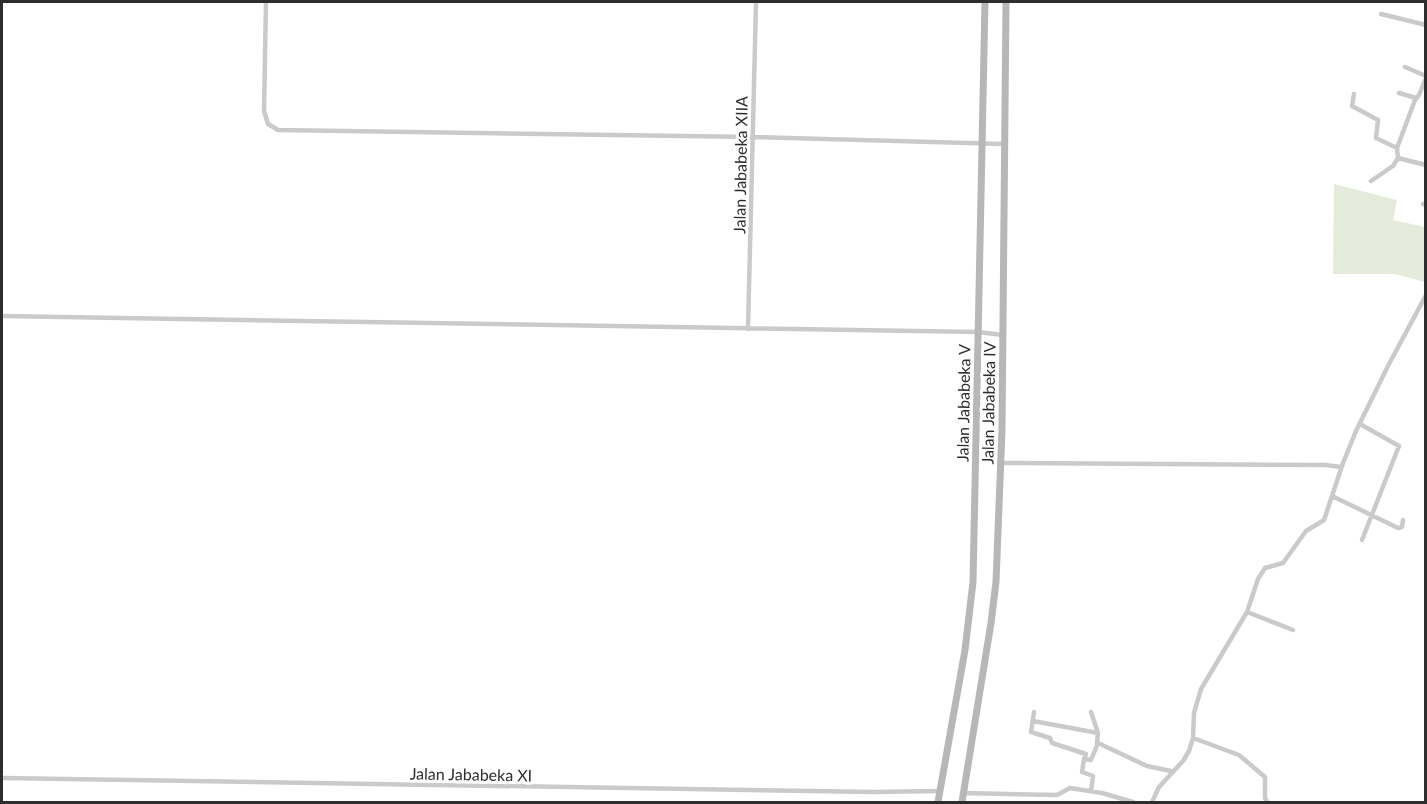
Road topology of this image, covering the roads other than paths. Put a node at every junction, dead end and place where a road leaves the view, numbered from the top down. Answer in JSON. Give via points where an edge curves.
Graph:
{"nodes":[{"id":1,"x":266,"y":2,"type":"edge"},
{"id":2,"x":756,"y":2,"type":"edge"},
{"id":3,"x":985,"y":2,"type":"edge"},
{"id":4,"x":1006,"y":2,"type":"edge"},
{"id":5,"x":1381,"y":14,"type":"dead end"},
{"id":6,"x":1425,"y":26,"type":"edge"},
{"id":7,"x":1405,"y":67,"type":"dead end"},
{"id":8,"x":1425,"y":77,"type":"edge"},
{"id":9,"x":1399,"y":93,"type":"dead end"},
{"id":10,"x":1354,"y":94,"type":"dead end"},
{"id":11,"x":1416,"y":98,"type":"junction"},
{"id":12,"x":753,"y":137,"type":"junction"},
{"id":13,"x":982,"y":143,"type":"junction"},
{"id":14,"x":1004,"y":144,"type":"junction"},
{"id":15,"x":1397,"y":148,"type":"junction"},
{"id":16,"x":1398,"y":158,"type":"junction"},
{"id":17,"x":1425,"y":165,"type":"edge"},
{"id":18,"x":1371,"y":181,"type":"dead end"},
{"id":19,"x":1425,"y":295,"type":"edge"},
{"id":20,"x":2,"y":316,"type":"edge"},
{"id":21,"x":748,"y":328,"type":"junction"},
{"id":22,"x":978,"y":332,"type":"junction"},
{"id":23,"x":1003,"y":335,"type":"junction"},
{"id":24,"x":1360,"y":424,"type":"junction"},
{"id":25,"x":1001,"y":463,"type":"junction"},
{"id":26,"x":1341,"y":467,"type":"junction"},
{"id":27,"x":1332,"y":496,"type":"junction"},
{"id":28,"x":1372,"y":516,"type":"junction"},
{"id":29,"x":1403,"y":520,"type":"dead end"},
{"id":30,"x":1362,"y":540,"type":"dead end"},
{"id":31,"x":1247,"y":612,"type":"junction"},
{"id":32,"x":1293,"y":630,"type":"dead end"},
{"id":33,"x":1034,"y":712,"type":"dead end"},
{"id":34,"x":1091,"y":712,"type":"dead end"},
{"id":35,"x":1033,"y":721,"type":"junction"},
{"id":36,"x":1098,"y":733,"type":"junction"},
{"id":37,"x":1193,"y":738,"type":"junction"},
{"id":38,"x":1097,"y":743,"type":"junction"},
{"id":39,"x":1084,"y":759,"type":"junction"},
{"id":40,"x":1172,"y":771,"type":"junction"},
{"id":41,"x":2,"y":778,"type":"edge"},
{"id":42,"x":940,"y":791,"type":"junction"},
{"id":43,"x":1091,"y":791,"type":"junction"},
{"id":44,"x":963,"y":793,"type":"junction"},
{"id":45,"x":938,"y":802,"type":"edge"},
{"id":46,"x":962,"y":802,"type":"edge"},
{"id":47,"x":1133,"y":802,"type":"edge"},
{"id":48,"x":1152,"y":802,"type":"edge"},
{"id":49,"x":1267,"y":802,"type":"edge"}],
"edges":[{"from":1,"to":12,"type":"street","via":[[264,111],[268,124],[278,130]]},
{"from":2,"to":12,"type":"street","name":"Jalan Jababeka XIIA"},
{"from":3,"to":13,"type":"street","name":"Jalan Jababeka V"},
{"from":4,"to":14,"type":"street","name":"Jalan Jababeka IV"},
{"from":5,"to":6,"type":"street"},
{"from":7,"to":8,"type":"street"},
{"from":8,"to":11,"type":"street"},
{"from":9,"to":11,"type":"street"},
{"from":10,"to":15,"type":"street","via":[[1352,106],[1378,120],[1376,138]]},
{"from":11,"to":15,"type":"street"},
{"from":12,"to":13,"type":"street"},
{"from":12,"to":21,"type":"street","name":"Jalan Jababeka XIIA"},
{"from":13,"to":14,"type":"street"},
{"from":13,"to":22,"type":"street","name":"Jalan Jababeka V"},
{"from":14,"to":23,"type":"street","name":"Jalan Jababeka IV"},
{"from":15,"to":16,"type":"street"},
{"from":16,"to":17,"type":"street"},
{"from":16,"to":18,"type":"street","via":[[1387,172]]},
{"from":19,"to":24,"type":"street"},
{"from":20,"to":21,"type":"street"},
{"from":21,"to":22,"type":"street"},
{"from":22,"to":23,"type":"street"},
{"from":22,"to":42,"type":"street","name":"Jalan Jababeka V","via":[[973,582]]},
{"from":23,"to":25,"type":"street","name":"Jalan Jababeka IV"},
{"from":24,"to":26,"type":"street"},
{"from":24,"to":28,"type":"street","via":[[1399,446]]},
{"from":25,"to":26,"type":"street"},
{"from":25,"to":44,"type":"street","name":"Jalan Jababeka IV","via":[[994,604]]},
{"from":26,"to":27,"type":"street"},
{"from":27,"to":28,"type":"street"},
{"from":27,"to":31,"type":"street","via":[[1322,522],[1306,531],[1283,563],[1263,570]]},
{"from":28,"to":29,"type":"street","via":[[1399,528]]},
{"from":28,"to":30,"type":"street"},
{"from":31,"to":32,"type":"street"},
{"from":31,"to":37,"type":"street","via":[[1201,689],[1193,718]]},
{"from":33,"to":35,"type":"street"},
{"from":34,"to":36,"type":"street"},
{"from":35,"to":36,"type":"street"},
{"from":35,"to":39,"type":"street","via":[[1031,732],[1085,754]]},
{"from":36,"to":38,"type":"street"},
{"from":37,"to":40,"type":"street","via":[[1186,756]]},
{"from":37,"to":49,"type":"street","via":[[1245,759],[1264,777]]},
{"from":38,"to":39,"type":"street","via":[[1092,760]]},
{"from":38,"to":40,"type":"street","via":[[1147,766]]},
{"from":39,"to":43,"type":"street","via":[[1082,772],[1094,776]]},
{"from":40,"to":48,"type":"street"},
{"from":41,"to":42,"type":"street","name":"Jalan Jababeka XI"},
{"from":42,"to":45,"type":"street","name":"Jalan Jababeka V"},
{"from":43,"to":44,"type":"street","via":[[1070,788],[1057,795]]},
{"from":43,"to":47,"type":"street"},
{"from":44,"to":46,"type":"street","name":"Jalan Jababeka IV"}]}
